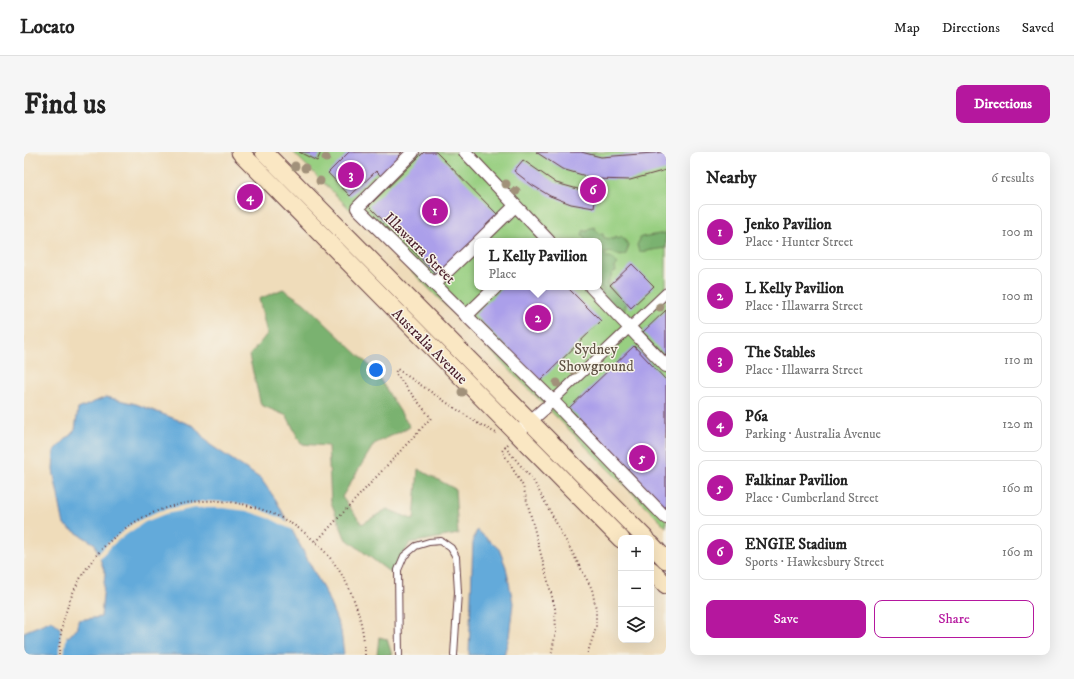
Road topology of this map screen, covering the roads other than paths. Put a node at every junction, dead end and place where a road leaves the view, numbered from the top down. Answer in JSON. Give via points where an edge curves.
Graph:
{"nodes":[{"id":1,"x":240,"y":152,"type":"edge"},
{"id":2,"x":264,"y":152,"type":"edge"},
{"id":3,"x":413,"y":152,"type":"edge"},
{"id":4,"x":465,"y":152,"type":"edge"},
{"id":5,"x":515,"y":206,"type":"junction"},
{"id":6,"x":482,"y":238,"type":"edge"},
{"id":7,"x":544,"y":238,"type":"edge"},
{"id":8,"x":474,"y":246,"type":"edge"},
{"id":9,"x":434,"y":284,"type":"junction"},
{"id":10,"x":493,"y":290,"type":"edge"},
{"id":11,"x":595,"y":290,"type":"edge"},
{"id":12,"x":666,"y":293,"type":"edge"},
{"id":13,"x":466,"y":316,"type":"junction"},
{"id":14,"x":630,"y":328,"type":"junction"},
{"id":15,"x":666,"y":366,"type":"edge"},
{"id":16,"x":549,"y":404,"type":"junction"},
{"id":17,"x":531,"y":421,"type":"junction"},
{"id":18,"x":510,"y":436,"type":"junction"},
{"id":19,"x":666,"y":518,"type":"edge"},
{"id":20,"x":642,"y":535,"type":"edge"},
{"id":21,"x":618,"y":536,"type":"edge"},
{"id":22,"x":654,"y":547,"type":"edge"},
{"id":23,"x":666,"y":560,"type":"edge"},
{"id":24,"x":652,"y":571,"type":"edge"},
{"id":25,"x":666,"y":585,"type":"edge"},
{"id":26,"x":399,"y":655,"type":"edge"},
{"id":27,"x":454,"y":655,"type":"edge"}],
"edges":[{"from":1,"to":18,"type":"main road","name":"Australia Avenue"},
{"from":2,"to":17,"type":"main road","name":"Australia Avenue"},
{"from":3,"to":9,"type":"street","name":"Illawarra Street","via":[[357,208]]},
{"from":4,"to":5,"type":"street"},
{"from":5,"to":6,"type":"street"},
{"from":5,"to":7,"type":"street"},
{"from":8,"to":9,"type":"street"},
{"from":9,"to":13,"type":"street","name":"Illawarra Street"},
{"from":10,"to":13,"type":"street"},
{"from":11,"to":14,"type":"street"},
{"from":12,"to":14,"type":"street"},
{"from":13,"to":16,"type":"street","name":"Illawarra Street"},
{"from":14,"to":15,"type":"street"},
{"from":14,"to":16,"type":"street"},
{"from":16,"to":17,"type":"street"},
{"from":16,"to":19,"type":"street","name":"Illawarra Street"},
{"from":17,"to":18,"type":"street"},
{"from":17,"to":20,"type":"main road","name":"Australia Avenue"},
{"from":18,"to":21,"type":"main road","name":"Australia Avenue"},
{"from":22,"to":23,"type":"main road"},
{"from":24,"to":25,"type":"main road"},
{"from":26,"to":27,"type":"lane","via":[[398,570],[404,556],[416,546],[441,541],[451,548],[456,557],[458,592]]}]}
